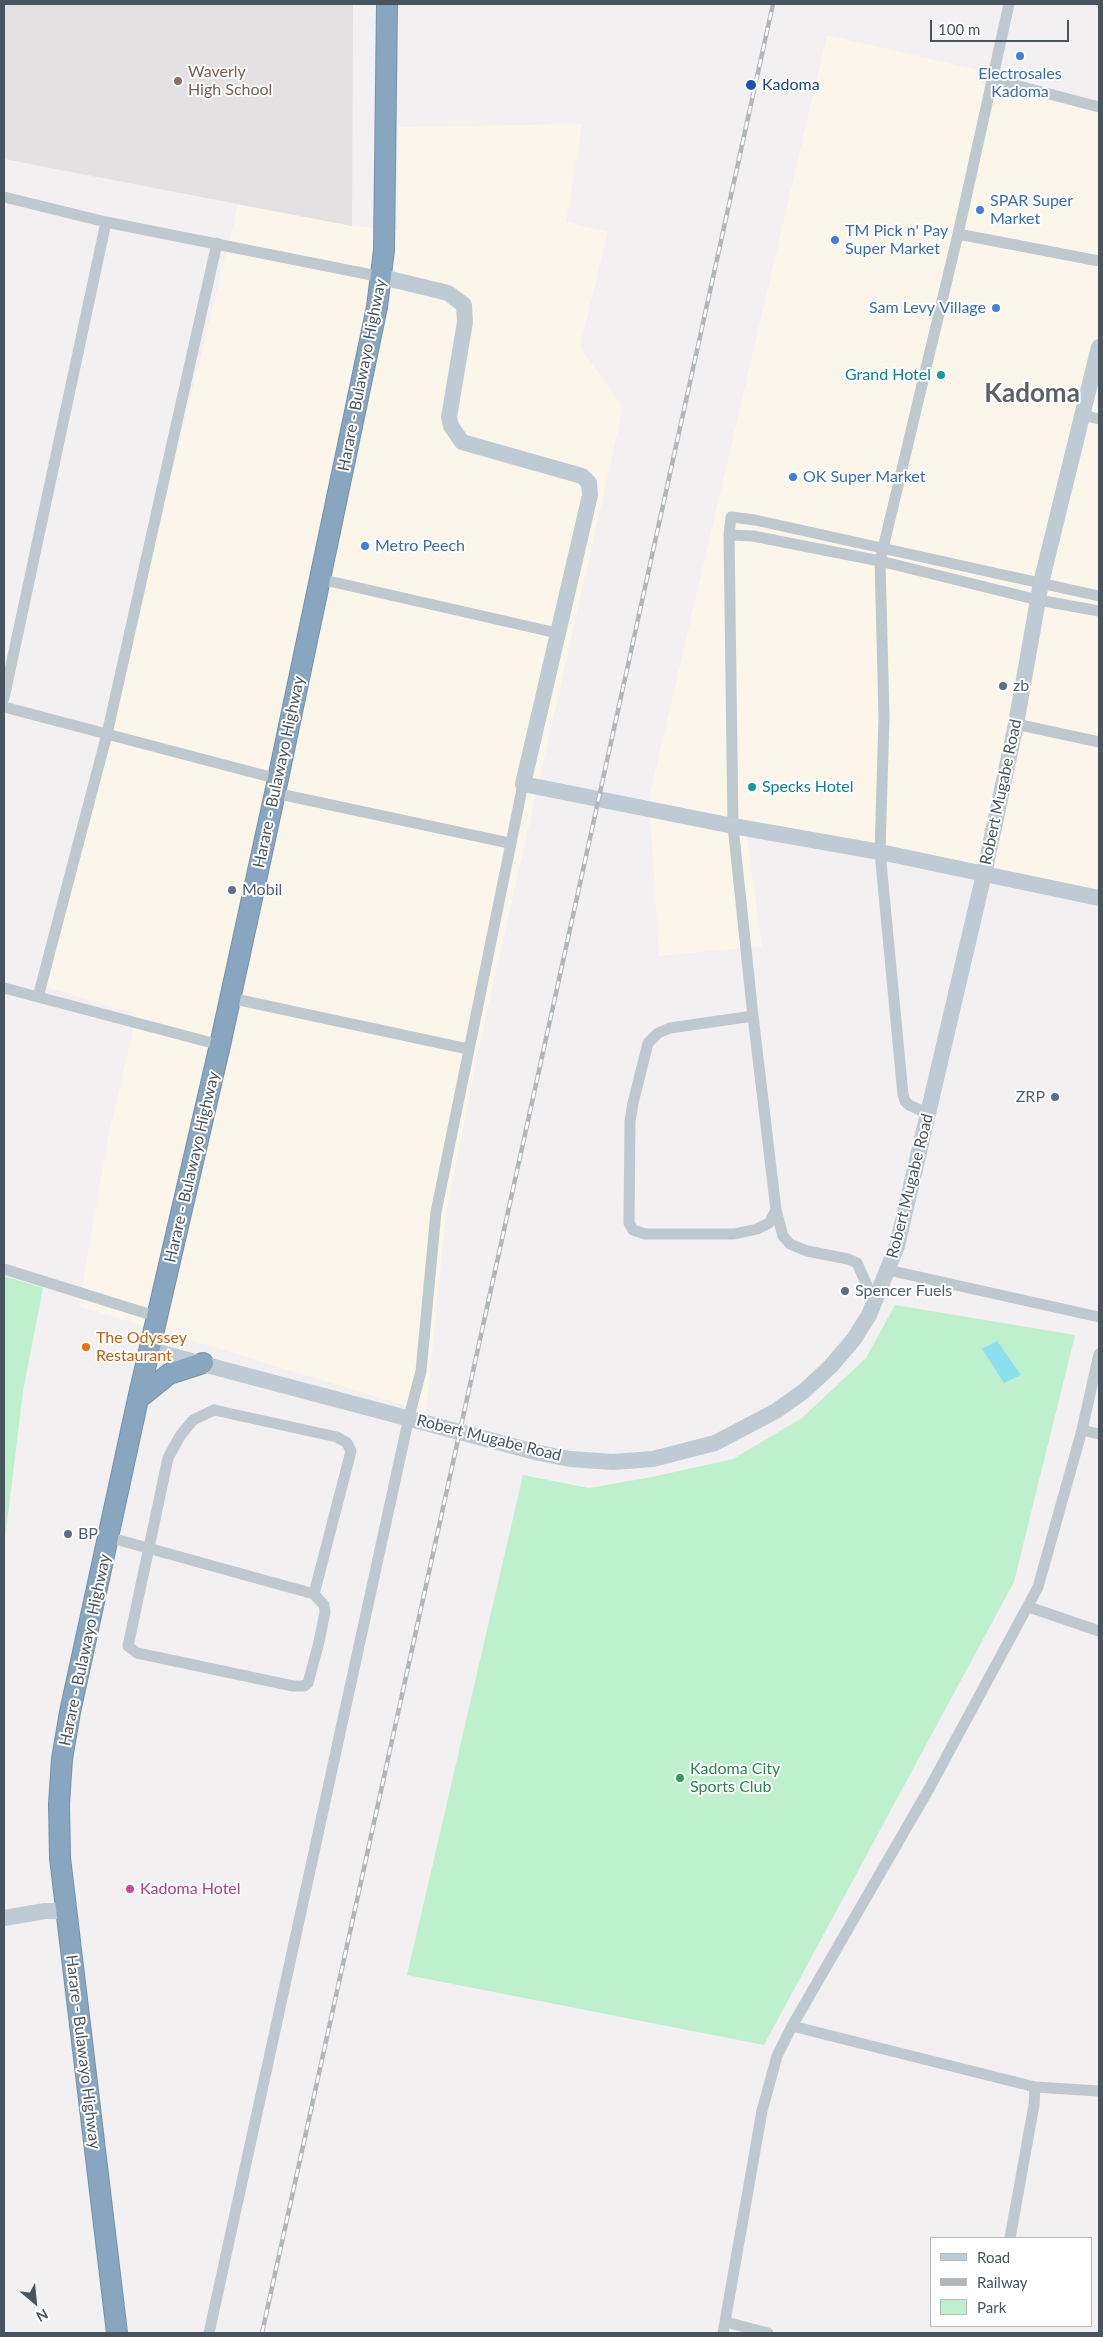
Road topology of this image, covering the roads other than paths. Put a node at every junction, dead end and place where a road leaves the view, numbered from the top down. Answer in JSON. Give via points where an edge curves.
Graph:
{"nodes":[{"id":1,"x":388,"y":4,"type":"edge"},
{"id":2,"x":1009,"y":4,"type":"edge"},
{"id":3,"x":992,"y":79,"type":"junction"},
{"id":4,"x":1099,"y":107,"type":"edge"},
{"id":5,"x":4,"y":197,"type":"edge"},
{"id":6,"x":106,"y":222,"type":"junction"},
{"id":7,"x":958,"y":234,"type":"junction"},
{"id":8,"x":217,"y":242,"type":"junction"},
{"id":9,"x":1099,"y":261,"type":"edge"},
{"id":10,"x":382,"y":277,"type":"junction"},
{"id":11,"x":1099,"y":347,"type":"edge"},
{"id":12,"x":1083,"y":415,"type":"junction"},
{"id":13,"x":1099,"y":419,"type":"edge"},
{"id":14,"x":728,"y":535,"type":"junction"},
{"id":15,"x":883,"y":549,"type":"junction"},
{"id":16,"x":880,"y":561,"type":"junction"},
{"id":17,"x":320,"y":579,"type":"junction"},
{"id":18,"x":1041,"y":583,"type":"junction"},
{"id":19,"x":1099,"y":596,"type":"edge"},
{"id":20,"x":1038,"y":600,"type":"junction"},
{"id":21,"x":1099,"y":611,"type":"edge"},
{"id":22,"x":557,"y":633,"type":"junction"},
{"id":23,"x":4,"y":698,"type":"edge"},
{"id":24,"x":4,"y":707,"type":"edge"},
{"id":25,"x":1016,"y":724,"type":"junction"},
{"id":26,"x":107,"y":734,"type":"junction"},
{"id":27,"x":1099,"y":742,"type":"edge"},
{"id":28,"x":523,"y":784,"type":"junction"},
{"id":29,"x":276,"y":786,"type":"junction"},
{"id":30,"x":733,"y":826,"type":"junction"},
{"id":31,"x":509,"y":842,"type":"junction"},
{"id":32,"x":880,"y":852,"type":"junction"},
{"id":33,"x":984,"y":874,"type":"junction"},
{"id":34,"x":1099,"y":898,"type":"edge"},
{"id":35,"x":4,"y":988,"type":"edge"},
{"id":36,"x":38,"y":997,"type":"junction"},
{"id":37,"x":230,"y":998,"type":"junction"},
{"id":38,"x":753,"y":1016,"type":"junction"},
{"id":39,"x":220,"y":1046,"type":"junction"},
{"id":40,"x":468,"y":1049,"type":"junction"},
{"id":41,"x":928,"y":1114,"type":"junction"},
{"id":42,"x":776,"y":1210,"type":"junction"},
{"id":43,"x":4,"y":1269,"type":"edge"},
{"id":44,"x":888,"y":1270,"type":"junction"},
{"id":45,"x":881,"y":1286,"type":"junction"},
{"id":46,"x":158,"y":1317,"type":"junction"},
{"id":47,"x":1099,"y":1318,"type":"edge"},
{"id":48,"x":150,"y":1350,"type":"junction"},
{"id":49,"x":1099,"y":1354,"type":"edge"},
{"id":50,"x":202,"y":1363,"type":"junction"},
{"id":51,"x":138,"y":1400,"type":"junction"},
{"id":52,"x":409,"y":1417,"type":"junction"},
{"id":53,"x":1082,"y":1430,"type":"junction"},
{"id":54,"x":1099,"y":1434,"type":"edge"},
{"id":55,"x":108,"y":1537,"type":"junction"},
{"id":56,"x":148,"y":1547,"type":"junction"},
{"id":57,"x":314,"y":1594,"type":"junction"},
{"id":58,"x":1029,"y":1607,"type":"junction"},
{"id":59,"x":1099,"y":1631,"type":"edge"},
{"id":60,"x":66,"y":1911,"type":"junction"},
{"id":61,"x":4,"y":1918,"type":"edge"},
{"id":62,"x":792,"y":2026,"type":"junction"},
{"id":63,"x":1035,"y":2087,"type":"junction"},
{"id":64,"x":1099,"y":2091,"type":"edge"},
{"id":65,"x":1010,"y":2237,"type":"edge"},
{"id":66,"x":724,"y":2328,"type":"edge"},
{"id":67,"x":117,"y":2333,"type":"edge"},
{"id":68,"x":209,"y":2333,"type":"edge"},
{"id":69,"x":768,"y":2333,"type":"edge"}],
"edges":[{"from":1,"to":10,"type":"highway","name":"Harare - Bulawayo Highway"},
{"from":2,"to":3,"type":"street"},
{"from":3,"to":4,"type":"street"},
{"from":3,"to":7,"type":"street"},
{"from":5,"to":6,"type":"street"},
{"from":6,"to":8,"type":"street"},
{"from":6,"to":23,"type":"street"},
{"from":7,"to":9,"type":"street"},
{"from":7,"to":15,"type":"street"},
{"from":8,"to":10,"type":"street"},
{"from":8,"to":26,"type":"street"},
{"from":10,"to":17,"type":"highway","name":"Harare - Bulawayo Highway"},
{"from":10,"to":22,"type":"street","via":[[448,293],[464,305],[465,322],[449,417],[450,426],[462,442],[582,476],[589,483],[590,495]]},
{"from":11,"to":12,"type":"street","name":"Robert Mugabe Road"},
{"from":12,"to":13,"type":"street"},
{"from":12,"to":18,"type":"street","name":"Robert Mugabe Road"},
{"from":14,"to":15,"type":"street","via":[[731,517]]},
{"from":14,"to":16,"type":"street","via":[[753,536]]},
{"from":14,"to":30,"type":"street"},
{"from":15,"to":16,"type":"street"},
{"from":15,"to":18,"type":"street"},
{"from":16,"to":20,"type":"street"},
{"from":16,"to":32,"type":"street","via":[[884,717]]},
{"from":17,"to":22,"type":"street"},
{"from":17,"to":29,"type":"highway","name":"Harare - Bulawayo Highway"},
{"from":18,"to":19,"type":"street"},
{"from":18,"to":20,"type":"street","name":"Robert Mugabe Road"},
{"from":20,"to":21,"type":"street"},
{"from":20,"to":25,"type":"street","name":"Robert Mugabe Road"},
{"from":22,"to":28,"type":"street"},
{"from":24,"to":26,"type":"street"},
{"from":25,"to":27,"type":"street"},
{"from":25,"to":33,"type":"street","name":"Robert Mugabe Road"},
{"from":26,"to":29,"type":"street"},
{"from":26,"to":36,"type":"street"},
{"from":28,"to":30,"type":"street"},
{"from":28,"to":31,"type":"street"},
{"from":29,"to":31,"type":"street"},
{"from":29,"to":37,"type":"highway","name":"Harare - Bulawayo Highway"},
{"from":30,"to":32,"type":"street"},
{"from":30,"to":38,"type":"street"},
{"from":31,"to":40,"type":"street"},
{"from":32,"to":33,"type":"street"},
{"from":32,"to":41,"type":"street","via":[[903,1095],[909,1105]]},
{"from":33,"to":34,"type":"street"},
{"from":33,"to":41,"type":"street","name":"Robert Mugabe Road"},
{"from":35,"to":36,"type":"street"},
{"from":36,"to":39,"type":"street"},
{"from":37,"to":39,"type":"highway","name":"Harare - Bulawayo Highway"},
{"from":37,"to":40,"type":"street"},
{"from":38,"to":42,"type":"street"},
{"from":38,"to":42,"type":"street","via":[[670,1028],[658,1033],[648,1043],[630,1120],[629,1222],[633,1230],[645,1234],[734,1234],[769,1223]]},
{"from":39,"to":46,"type":"highway","name":"Harare - Bulawayo Highway"},
{"from":40,"to":52,"type":"street","via":[[436,1212],[421,1371]]},
{"from":41,"to":44,"type":"street","name":"Robert Mugabe Road","via":[[897,1246]]},
{"from":42,"to":45,"type":"street","via":[[783,1236],[790,1244],[857,1263],[870,1292]]},
{"from":43,"to":46,"type":"street"},
{"from":44,"to":45,"type":"street","name":"Robert Mugabe Road"},
{"from":44,"to":47,"type":"street"},
{"from":45,"to":52,"type":"street","name":"Robert Mugabe Road","via":[[869,1316],[854,1339],[804,1391],[750,1426],[715,1443],[686,1452],[653,1460],[570,1459],[539,1454]]},
{"from":46,"to":48,"type":"highway","name":"Harare - Bulawayo Highway"},
{"from":48,"to":50,"type":"street","name":"Robert Mugabe Road"},
{"from":48,"to":51,"type":"highway","name":"Harare - Bulawayo Highway"},
{"from":49,"to":53,"type":"street"},
{"from":50,"to":51,"type":"highway","via":[[169,1374]]},
{"from":50,"to":52,"type":"street","name":"Robert Mugabe Road"},
{"from":51,"to":55,"type":"highway","name":"Harare - Bulawayo Highway"},
{"from":52,"to":68,"type":"street"},
{"from":53,"to":54,"type":"street"},
{"from":53,"to":58,"type":"street","via":[[1045,1565]]},
{"from":55,"to":56,"type":"street"},
{"from":55,"to":60,"type":"highway","name":"Harare - Bulawayo Highway","via":[[62,1758],[60,1849]]},
{"from":56,"to":57,"type":"street"},
{"from":56,"to":57,"type":"street","via":[[128,1646],[137,1653],[304,1686],[308,1683],[324,1612],[324,1605]]},
{"from":56,"to":57,"type":"street","via":[[168,1458],[193,1420],[214,1410],[337,1436],[347,1443],[351,1451]]},
{"from":58,"to":59,"type":"street"},
{"from":58,"to":62,"type":"street"},
{"from":60,"to":61,"type":"street"},
{"from":60,"to":67,"type":"highway","name":"Harare - Bulawayo Highway"},
{"from":62,"to":63,"type":"street"},
{"from":62,"to":66,"type":"street","via":[[777,2056],[762,2111]]},
{"from":63,"to":64,"type":"street"},
{"from":63,"to":65,"type":"street"},
{"from":66,"to":69,"type":"street"}]}
